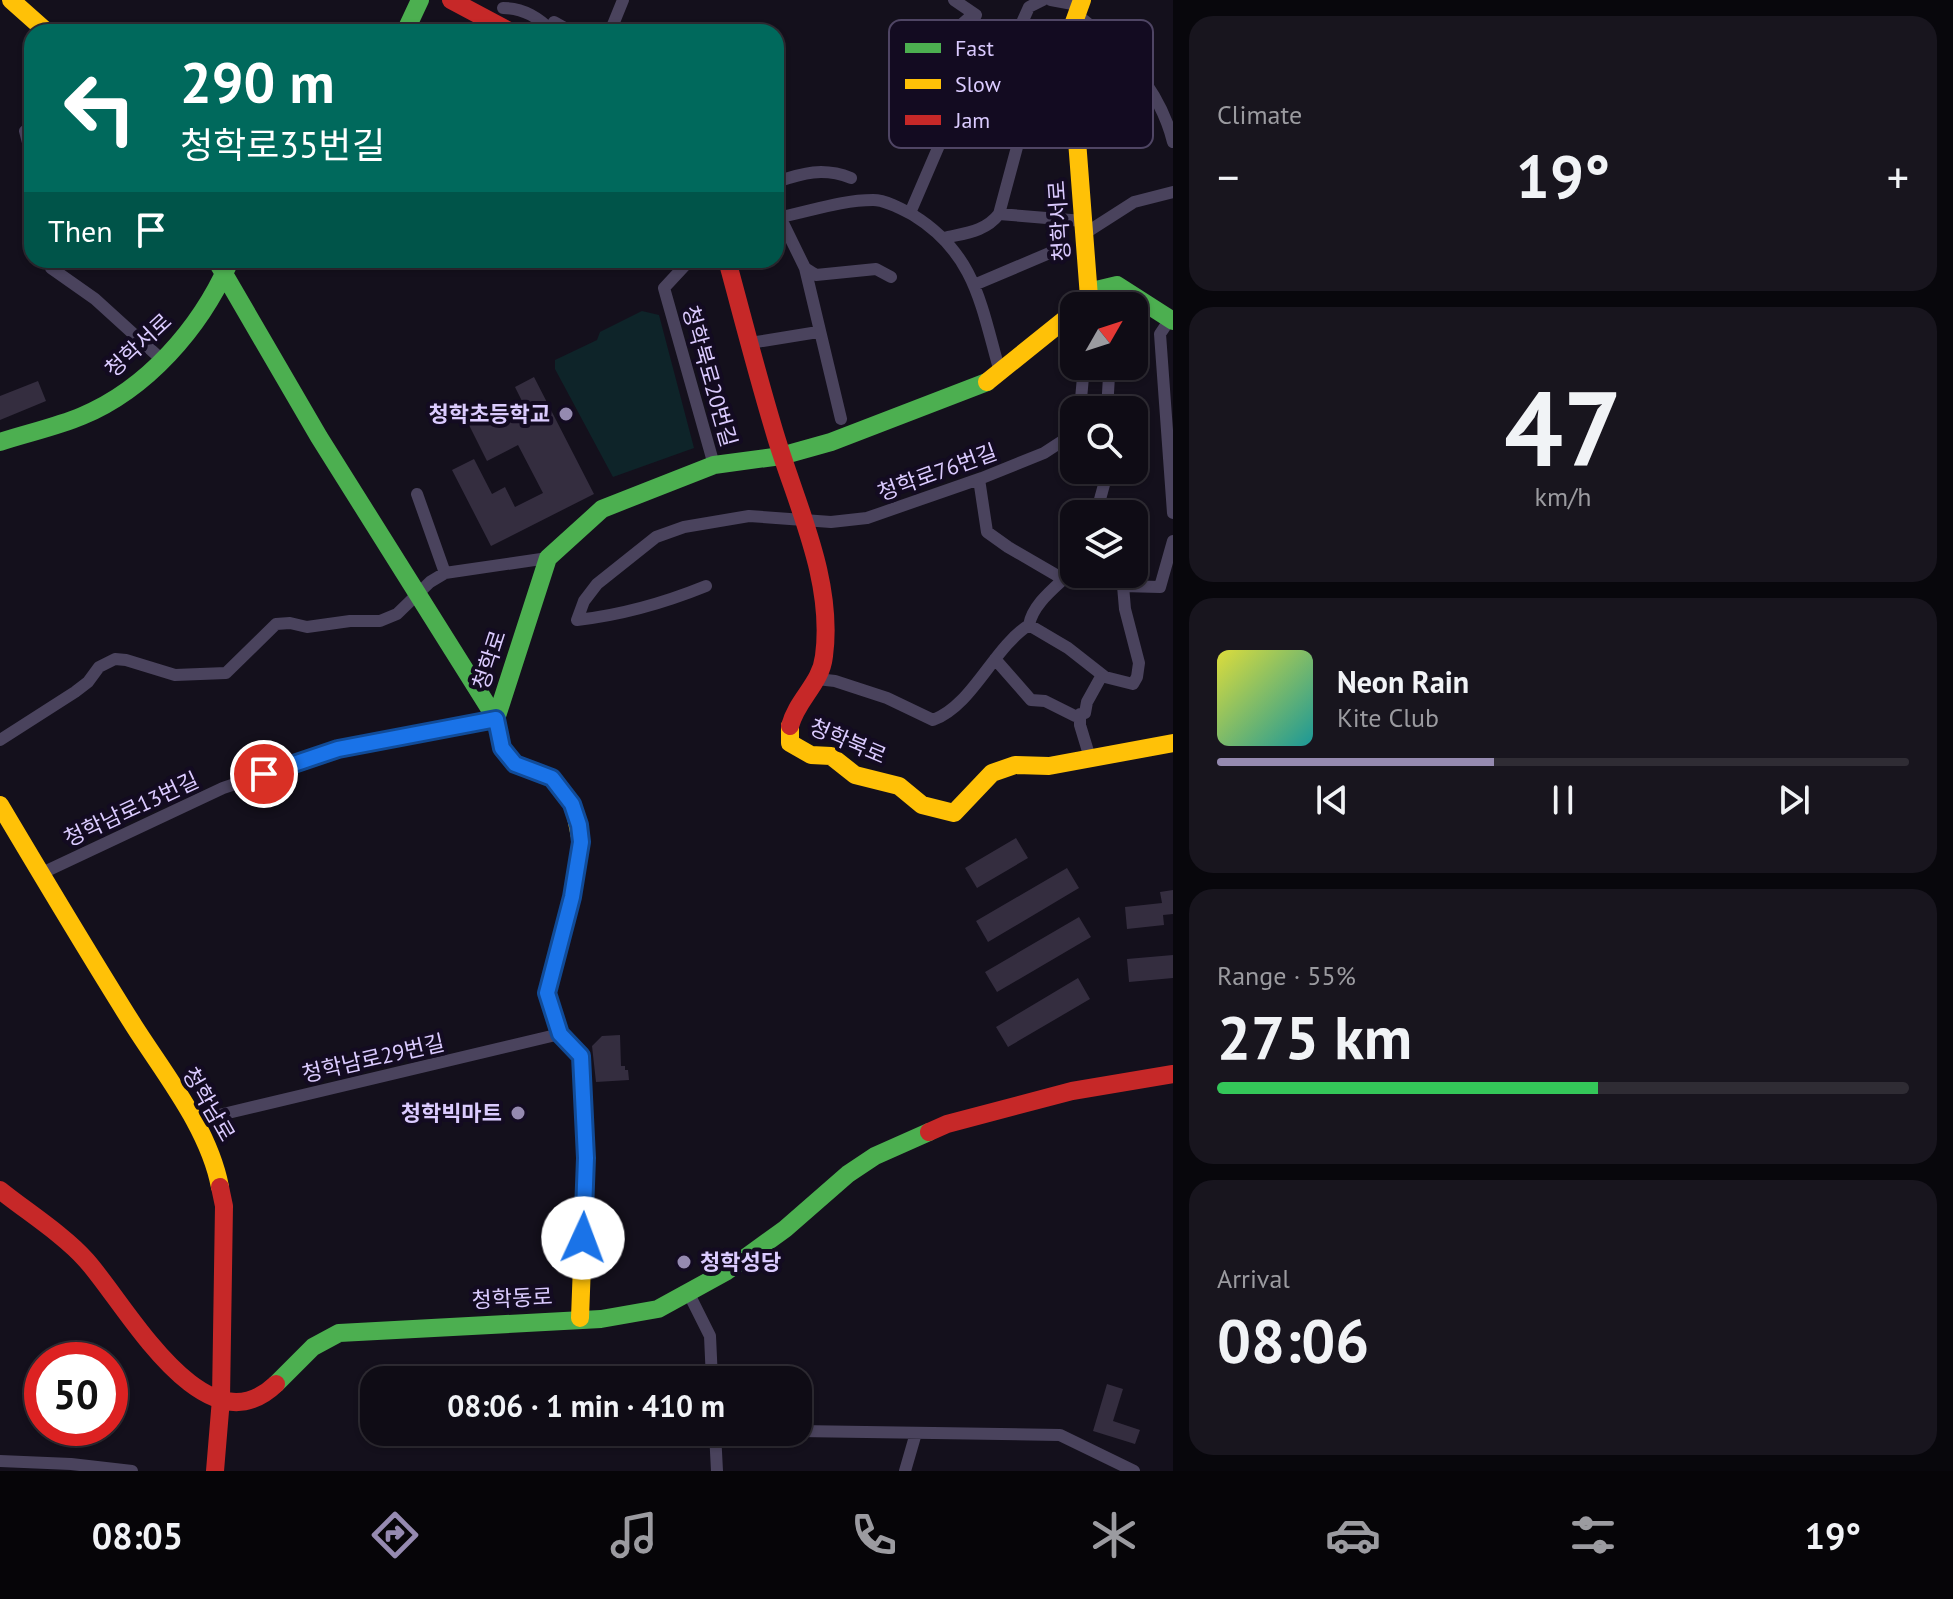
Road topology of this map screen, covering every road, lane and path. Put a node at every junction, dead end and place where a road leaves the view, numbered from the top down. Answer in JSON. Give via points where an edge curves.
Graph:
{"nodes":[{"id":1,"x":11,"y":0,"type":"edge"},
{"id":2,"x":420,"y":0,"type":"edge"},
{"id":3,"x":451,"y":0,"type":"edge"},
{"id":4,"x":623,"y":0,"type":"edge"},
{"id":5,"x":954,"y":0,"type":"edge"},
{"id":6,"x":1043,"y":0,"type":"edge"},
{"id":7,"x":1051,"y":0,"type":"edge"},
{"id":8,"x":1079,"y":7,"type":"edge"},
{"id":9,"x":503,"y":8,"type":"dead end"},
{"id":10,"x":965,"y":20,"type":"edge"},
{"id":11,"x":1023,"y":20,"type":"edge"},
{"id":12,"x":38,"y":24,"type":"edge"},
{"id":13,"x":409,"y":24,"type":"edge"},
{"id":14,"x":498,"y":24,"type":"edge"},
{"id":15,"x":548,"y":24,"type":"edge"},
{"id":16,"x":613,"y":24,"type":"edge"},
{"id":17,"x":1153,"y":98,"type":"edge"},
{"id":18,"x":1173,"y":142,"type":"edge"},
{"id":19,"x":937,"y":148,"type":"edge"},
{"id":20,"x":1017,"y":148,"type":"edge"},
{"id":21,"x":1077,"y":148,"type":"edge"},
{"id":22,"x":851,"y":178,"type":"dead end"},
{"id":23,"x":784,"y":179,"type":"edge"},
{"id":24,"x":1173,"y":192,"type":"edge"},
{"id":25,"x":910,"y":213,"type":"junction"},
{"id":26,"x":999,"y":214,"type":"junction"},
{"id":27,"x":784,"y":216,"type":"edge"},
{"id":28,"x":784,"y":228,"type":"edge"},
{"id":29,"x":1083,"y":228,"type":"junction"},
{"id":30,"x":944,"y":238,"type":"junction"},
{"id":31,"x":1059,"y":249,"type":"dead end"},
{"id":32,"x":51,"y":268,"type":"edge"},
{"id":33,"x":222,"y":268,"type":"edge"},
{"id":34,"x":225,"y":268,"type":"edge"},
{"id":35,"x":683,"y":268,"type":"edge"},
{"id":36,"x":729,"y":268,"type":"edge"},
{"id":37,"x":805,"y":268,"type":"junction"},
{"id":38,"x":891,"y":277,"type":"dead end"},
{"id":39,"x":974,"y":285,"type":"junction"},
{"id":40,"x":1086,"y":292,"type":"edge"},
{"id":41,"x":1094,"y":292,"type":"edge"},
{"id":42,"x":1128,"y":292,"type":"edge"},
{"id":43,"x":1148,"y":305,"type":"edge"},
{"id":44,"x":1171,"y":320,"type":"edge"},
{"id":45,"x":1060,"y":323,"type":"edge"},
{"id":46,"x":818,"y":332,"type":"junction"},
{"id":47,"x":750,"y":343,"type":"junction"},
{"id":48,"x":161,"y":359,"type":"junction"},
{"id":49,"x":1000,"y":372,"type":"junction"},
{"id":50,"x":841,"y":419,"type":"dead end"},
{"id":51,"x":0,"y":442,"type":"edge"},
{"id":52,"x":1060,"y":443,"type":"edge"},
{"id":53,"x":781,"y":456,"type":"junction"},
{"id":54,"x":714,"y":465,"type":"junction"},
{"id":55,"x":979,"y":479,"type":"junction"},
{"id":56,"x":417,"y":494,"type":"dead end"},
{"id":57,"x":1173,"y":513,"type":"edge"},
{"id":58,"x":801,"y":519,"type":"junction"},
{"id":59,"x":1173,"y":541,"type":"edge"},
{"id":60,"x":548,"y":558,"type":"junction"},
{"id":61,"x":445,"y":573,"type":"junction"},
{"id":62,"x":1060,"y":577,"type":"edge"},
{"id":63,"x":1060,"y":582,"type":"edge"},
{"id":64,"x":706,"y":586,"type":"dead end"},
{"id":65,"x":1148,"y":587,"type":"edge"},
{"id":66,"x":1123,"y":588,"type":"edge"},
{"id":67,"x":417,"y":595,"type":"junction"},
{"id":68,"x":1029,"y":625,"type":"junction"},
{"id":69,"x":995,"y":659,"type":"junction"},
{"id":70,"x":1102,"y":675,"type":"junction"},
{"id":71,"x":817,"y":679,"type":"junction"},
{"id":72,"x":1080,"y":714,"type":"junction"},
{"id":73,"x":496,"y":719,"type":"junction"},
{"id":74,"x":0,"y":740,"type":"edge"},
{"id":75,"x":1173,"y":743,"type":"edge"},
{"id":76,"x":1090,"y":758,"type":"junction"},
{"id":77,"x":0,"y":805,"type":"edge"},
{"id":78,"x":40,"y":874,"type":"junction"},
{"id":79,"x":560,"y":1034,"type":"junction"},
{"id":80,"x":1173,"y":1074,"type":"edge"},
{"id":81,"x":194,"y":1121,"type":"junction"},
{"id":82,"x":0,"y":1190,"type":"edge"},
{"id":83,"x":688,"y":1292,"type":"junction"},
{"id":84,"x":580,"y":1318,"type":"junction"},
{"id":85,"x":711,"y":1366,"type":"edge"},
{"id":86,"x":221,"y":1399,"type":"junction"},
{"id":87,"x":812,"y":1431,"type":"edge"},
{"id":88,"x":916,"y":1433,"type":"junction"},
{"id":89,"x":716,"y":1446,"type":"edge"},
{"id":90,"x":0,"y":1461,"type":"edge"},
{"id":91,"x":132,"y":1471,"type":"edge"},
{"id":92,"x":215,"y":1471,"type":"edge"},
{"id":93,"x":717,"y":1471,"type":"edge"},
{"id":94,"x":905,"y":1471,"type":"edge"},
{"id":95,"x":1134,"y":1471,"type":"edge"}],
"edges":[{"from":1,"to":12,"type":"street"},
{"from":2,"to":13,"type":"street"},
{"from":3,"to":14,"type":"street"},
{"from":4,"to":16,"type":"street"},
{"from":5,"to":10,"type":"street","via":[[976,15]]},
{"from":6,"to":11,"type":"street","via":[[1029,7]]},
{"from":7,"to":8,"type":"street"},
{"from":9,"to":15,"type":"street","via":[[516,8]]},
{"from":17,"to":18,"type":"street"},
{"from":19,"to":25,"type":"street"},
{"from":20,"to":26,"type":"street"},
{"from":21,"to":29,"type":"street","name":"청학서로"},
{"from":22,"to":23,"type":"street","via":[[809,171]]},
{"from":24,"to":29,"type":"street","via":[[1134,202]]},
{"from":25,"to":27,"type":"street","via":[[877,200]]},
{"from":25,"to":30,"type":"street"},
{"from":26,"to":29,"type":"street"},
{"from":26,"to":30,"type":"street","via":[[980,230]]},
{"from":28,"to":37,"type":"street"},
{"from":29,"to":40,"type":"street","name":"청학서로"},
{"from":30,"to":39,"type":"street"},
{"from":31,"to":39,"type":"street"},
{"from":32,"to":48,"type":"street","via":[[95,299]]},
{"from":33,"to":48,"type":"street","name":"청학서로","via":[[212,300]]},
{"from":34,"to":67,"type":"street","via":[[319,437]]},
{"from":35,"to":54,"type":"street","name":"청학북로20번길","via":[[664,288]]},
{"from":36,"to":47,"type":"street","name":"청학북로"},
{"from":37,"to":38,"type":"street","via":[[816,275],[876,269]]},
{"from":37,"to":46,"type":"street"},
{"from":39,"to":49,"type":"street"},
{"from":41,"to":42,"type":"street","via":[[1117,285]]},
{"from":43,"to":44,"type":"street"},
{"from":44,"to":57,"type":"street","via":[[1160,334]]},
{"from":45,"to":49,"type":"street","name":"청학로"},
{"from":46,"to":47,"type":"street"},
{"from":46,"to":50,"type":"street"},
{"from":47,"to":53,"type":"street","name":"청학북로"},
{"from":48,"to":51,"type":"street","name":"청학서로","via":[[138,382],[90,413]]},
{"from":49,"to":53,"type":"street","name":"청학로","via":[[950,398]]},
{"from":52,"to":55,"type":"street","name":"청학로76번길"},
{"from":53,"to":54,"type":"street","name":"청학로"},
{"from":53,"to":58,"type":"street","name":"청학북로"},
{"from":54,"to":60,"type":"street","name":"청학로","via":[[602,509]]},
{"from":55,"to":58,"type":"street","name":"청학로76번길","via":[[867,518]]},
{"from":55,"to":62,"type":"street","via":[[987,532]]},
{"from":56,"to":61,"type":"street"},
{"from":58,"to":64,"type":"street","name":"청학로76번길","via":[[749,516],[656,537],[597,584],[577,620],[614,616]]},
{"from":58,"to":71,"type":"street","name":"청학북로","via":[[825,612],[824,656]]},
{"from":59,"to":65,"type":"street","via":[[1160,587]]},
{"from":60,"to":61,"type":"street"},
{"from":60,"to":73,"type":"street","name":"청학로"},
{"from":61,"to":67,"type":"street"},
{"from":63,"to":68,"type":"street"},
{"from":66,"to":70,"type":"street","via":[[1139,670],[1133,684]]},
{"from":67,"to":73,"type":"street"},
{"from":67,"to":74,"type":"street","via":[[397,614],[380,621],[276,624],[226,673],[175,675],[115,659]]},
{"from":68,"to":69,"type":"street"},
{"from":68,"to":70,"type":"street"},
{"from":69,"to":71,"type":"street","via":[[956,705],[933,720],[887,698]]},
{"from":69,"to":72,"type":"street","via":[[1031,700]]},
{"from":70,"to":72,"type":"street"},
{"from":71,"to":76,"type":"street","name":"청학북로","via":[[788,727],[790,743],[811,755],[831,756],[855,775],[899,786],[922,805],[954,813],[992,773],[1015,765],[1049,766]]},
{"from":72,"to":76,"type":"street"},
{"from":73,"to":78,"type":"street","name":"청학남로13번길","via":[[338,749],[240,782]]},
{"from":73,"to":79,"type":"street","name":"청학로","via":[[502,748],[515,764],[552,778],[572,804],[579,825],[572,897],[547,993]]},
{"from":75,"to":76,"type":"street","name":"청학북로"},
{"from":77,"to":78,"type":"street","name":"청학남로"},
{"from":78,"to":81,"type":"street","name":"청학남로"},
{"from":79,"to":81,"type":"street","name":"청학남로29번길"},
{"from":79,"to":84,"type":"street","name":"청학로","via":[[581,1056],[586,1158]]},
{"from":80,"to":83,"type":"street","name":"청학동로","via":[[1072,1091],[947,1124],[889,1150],[848,1174],[727,1271]]},
{"from":81,"to":86,"type":"street","name":"청학남로","via":[[216,1165],[224,1206]]},
{"from":82,"to":86,"type":"street","via":[[85,1258],[181,1377]]},
{"from":83,"to":84,"type":"street","name":"청학동로","via":[[658,1309]]},
{"from":83,"to":85,"type":"street","via":[[710,1336]]},
{"from":84,"to":86,"type":"street","name":"청학동로","via":[[339,1333],[313,1347],[272,1388],[245,1403]]},
{"from":86,"to":92,"type":"street","name":"청학남로"},
{"from":87,"to":88,"type":"street"},
{"from":88,"to":94,"type":"street"},
{"from":88,"to":95,"type":"street","via":[[1060,1435]]},
{"from":89,"to":93,"type":"street"},
{"from":90,"to":91,"type":"street"}]}
